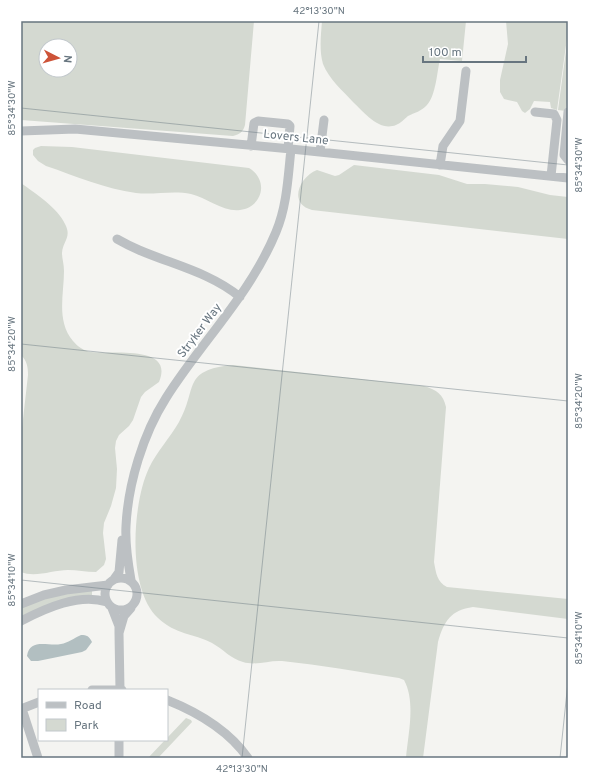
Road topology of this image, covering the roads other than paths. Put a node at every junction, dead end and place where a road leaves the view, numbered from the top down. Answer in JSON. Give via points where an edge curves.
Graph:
{"nodes":[{"id":1,"x":466,"y":71,"type":"dead end"},
{"id":2,"x":535,"y":112,"type":"dead end"},
{"id":3,"x":568,"y":112,"type":"edge"},
{"id":4,"x":324,"y":120,"type":"dead end"},
{"id":5,"x":21,"y":131,"type":"edge"},
{"id":6,"x":251,"y":146,"type":"junction"},
{"id":7,"x":289,"y":149,"type":"junction"},
{"id":8,"x":320,"y":152,"type":"junction"},
{"id":9,"x":568,"y":160,"type":"edge"},
{"id":10,"x":440,"y":165,"type":"junction"},
{"id":11,"x":551,"y":176,"type":"junction"},
{"id":12,"x":568,"y":177,"type":"edge"},
{"id":13,"x":117,"y":239,"type":"dead end"},
{"id":14,"x":240,"y":297,"type":"junction"},
{"id":15,"x":126,"y":527,"type":"junction"},
{"id":16,"x":131,"y":580,"type":"junction"},
{"id":17,"x":111,"y":582,"type":"junction"},
{"id":18,"x":21,"y":604,"type":"edge"},
{"id":19,"x":110,"y":605,"type":"junction"},
{"id":20,"x":132,"y":607,"type":"junction"},
{"id":21,"x":21,"y":621,"type":"edge"},
{"id":22,"x":119,"y":633,"type":"junction"},
{"id":23,"x":120,"y":689,"type":"edge"},
{"id":24,"x":168,"y":700,"type":"edge"},
{"id":25,"x":38,"y":702,"type":"edge"},
{"id":26,"x":22,"y":709,"type":"edge"},
{"id":27,"x":120,"y":741,"type":"edge"},
{"id":28,"x":38,"y":758,"type":"edge"},
{"id":29,"x":119,"y":758,"type":"edge"},
{"id":30,"x":248,"y":758,"type":"edge"}],
"edges":[{"from":1,"to":10,"type":"street","via":[[460,121],[443,146]]},
{"from":2,"to":11,"type":"street","via":[[554,114],[557,120]]},
{"from":3,"to":9,"type":"street","via":[[564,155]]},
{"from":4,"to":8,"type":"street"},
{"from":5,"to":6,"type":"street","name":"Lovers Lane","via":[[75,129]]},
{"from":6,"to":7,"type":"street","name":"Lovers Lane"},
{"from":6,"to":7,"type":"street","name":"Stryker Way","via":[[254,123],[258,121],[288,124]]},
{"from":7,"to":8,"type":"street","name":"Lovers Lane"},
{"from":7,"to":14,"type":"street","name":"Stryker Way","via":[[282,217],[269,248]]},
{"from":8,"to":10,"type":"street","name":"Lovers Lane"},
{"from":10,"to":11,"type":"street","name":"Lovers Lane"},
{"from":11,"to":12,"type":"street","name":"Lovers Lane"},
{"from":13,"to":14,"type":"street","via":[[214,280]]},
{"from":14,"to":15,"type":"street","name":"Stryker Way","via":[[178,380],[157,414],[137,464]]},
{"from":15,"to":16,"type":"street","name":"Stryker Way"},
{"from":15,"to":17,"type":"street","name":"Stryker Way","via":[[119,572]]},
{"from":16,"to":17,"type":"street","via":[[120,578]]},
{"from":16,"to":20,"type":"street","name":"Stryker Way","via":[[138,594]]},
{"from":17,"to":18,"type":"street","via":[[102,587],[44,595]]},
{"from":17,"to":19,"type":"street","name":"Stryker Way","via":[[105,594]]},
{"from":19,"to":20,"type":"street","via":[[122,611]]},
{"from":19,"to":21,"type":"street","via":[[97,599],[66,603]]},
{"from":19,"to":22,"type":"street","via":[[119,626]]},
{"from":20,"to":22,"type":"street","via":[[124,616]]},
{"from":22,"to":23,"type":"street"},
{"from":24,"to":30,"type":"street","via":[[219,729]]},
{"from":25,"to":26,"type":"street"},
{"from":26,"to":28,"type":"street"},
{"from":27,"to":29,"type":"street"}]}
